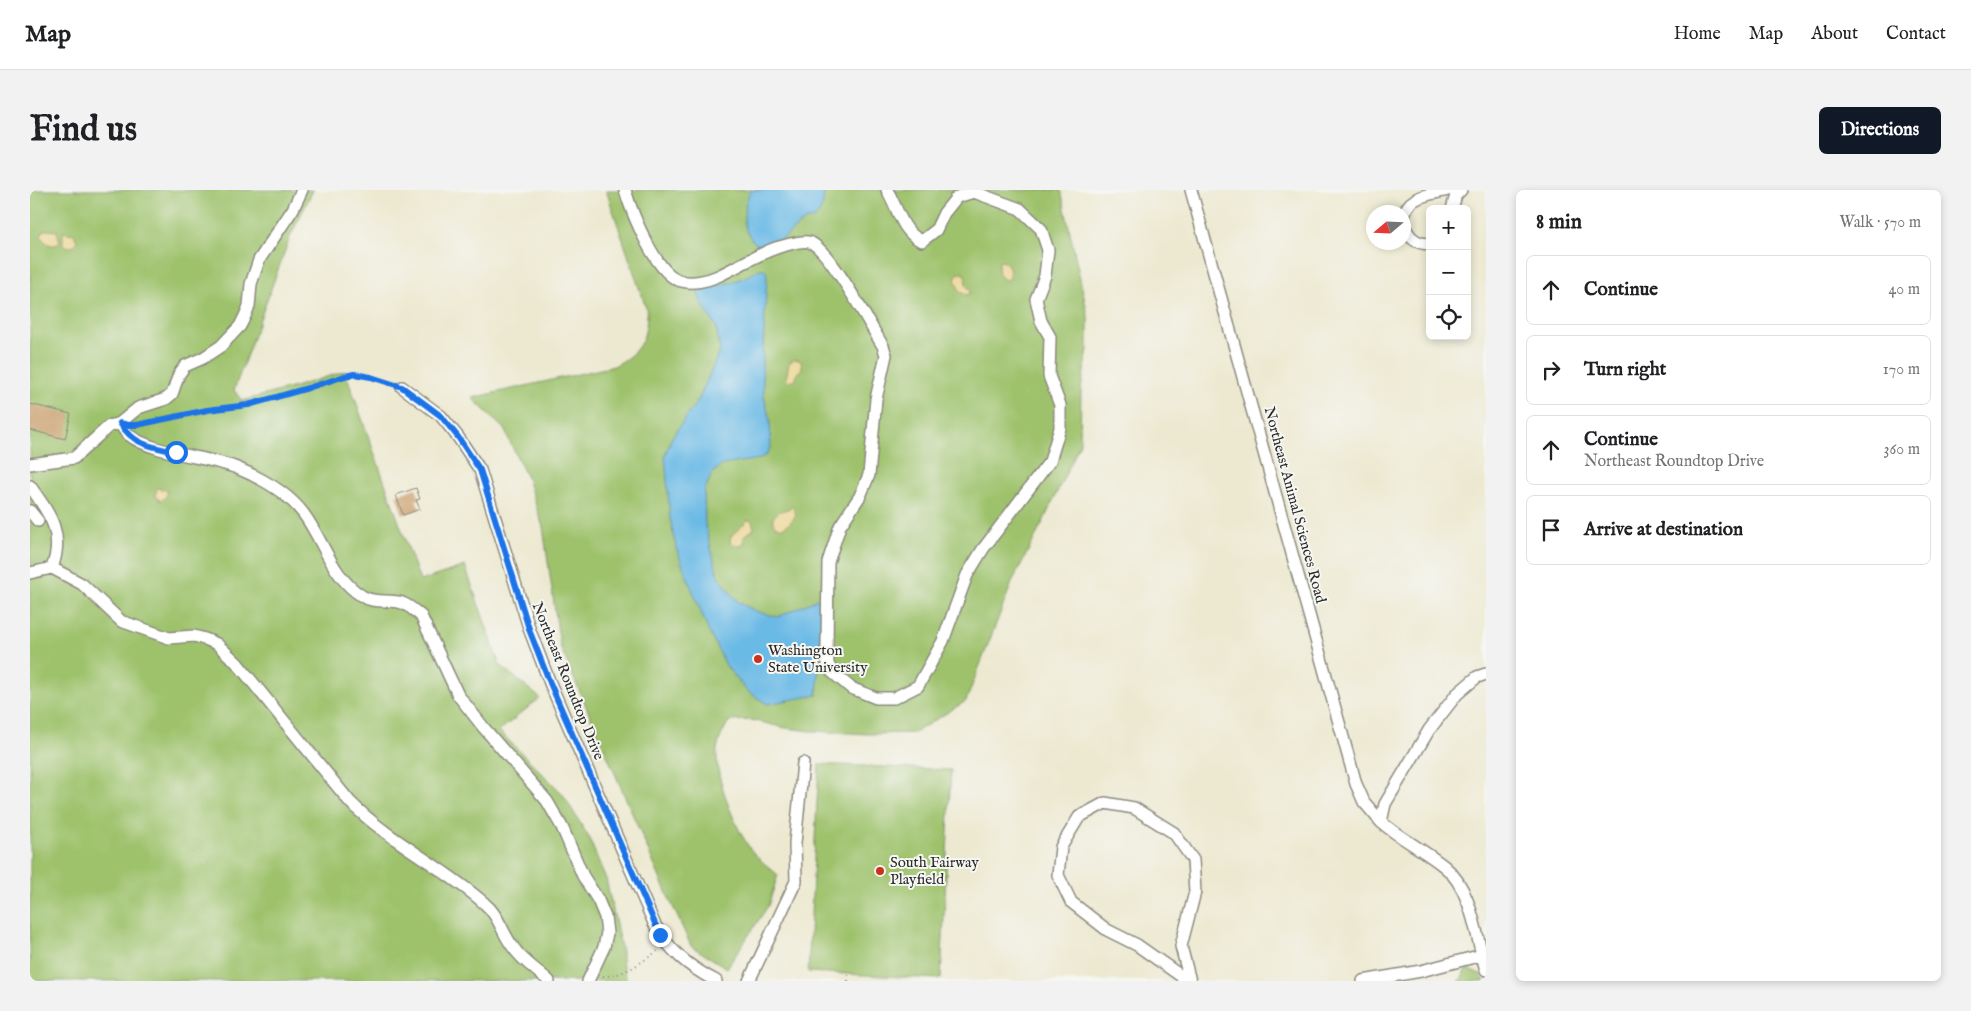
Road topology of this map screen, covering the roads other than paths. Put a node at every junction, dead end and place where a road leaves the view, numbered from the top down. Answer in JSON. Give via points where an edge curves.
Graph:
{"nodes":[{"id":1,"x":302,"y":190,"type":"edge"},
{"id":2,"x":625,"y":190,"type":"edge"},
{"id":3,"x":887,"y":190,"type":"edge"},
{"id":4,"x":1191,"y":190,"type":"edge"},
{"id":5,"x":1448,"y":190,"type":"edge"},
{"id":6,"x":1461,"y":190,"type":"edge"},
{"id":7,"x":1407,"y":205,"type":"edge"},
{"id":8,"x":1453,"y":205,"type":"edge"},
{"id":9,"x":1411,"y":238,"type":"edge"},
{"id":10,"x":1426,"y":244,"type":"edge"},
{"id":11,"x":402,"y":387,"type":"road end"},
{"id":12,"x":120,"y":423,"type":"junction"},
{"id":13,"x":30,"y":464,"type":"edge"},
{"id":14,"x":30,"y":486,"type":"edge"},
{"id":15,"x":30,"y":511,"type":"edge"},
{"id":16,"x":38,"y":522,"type":"dead end"},
{"id":17,"x":52,"y":568,"type":"junction"},
{"id":18,"x":30,"y":573,"type":"edge"},
{"id":19,"x":1486,"y":674,"type":"edge"},
{"id":20,"x":803,"y":763,"type":"dead end"},
{"id":21,"x":1381,"y":822,"type":"junction"},
{"id":22,"x":1482,"y":956,"type":"junction"},
{"id":23,"x":1486,"y":970,"type":"edge"},
{"id":24,"x":549,"y":981,"type":"edge"},
{"id":25,"x":588,"y":981,"type":"edge"},
{"id":26,"x":716,"y":981,"type":"edge"},
{"id":27,"x":750,"y":981,"type":"edge"},
{"id":28,"x":1189,"y":981,"type":"edge"},
{"id":29,"x":1363,"y":981,"type":"edge"}],
"edges":[{"from":1,"to":12,"type":"street","via":[[259,260],[251,284],[249,306],[240,326],[221,346],[185,366],[172,394],[166,399],[138,408]]},
{"from":2,"to":3,"type":"street","via":[[652,254],[664,270],[679,281],[694,283],[716,277],[767,251],[789,245],[809,242],[818,247],[882,346],[886,355],[876,399],[869,475],[860,496],[840,526],[828,562],[827,648],[832,672],[851,688],[876,698],[894,698],[918,686],[943,641],[967,575],[1050,460],[1060,428],[1060,405],[1049,376],[1050,336],[1041,321],[1036,299],[1045,276],[1048,250],[1041,229],[1020,209],[974,192],[957,197],[936,230],[922,241],[912,237],[905,228]]},
{"from":4,"to":21,"type":"street","name":"Northeast Animal Sciences Road","via":[[1356,784],[1364,802]]},
{"from":5,"to":7,"type":"street","via":[[1413,200]]},
{"from":6,"to":8,"type":"street"},
{"from":9,"to":10,"type":"street"},
{"from":11,"to":26,"type":"street","name":"Northeast Roundtop Drive","via":[[441,416],[480,470],[530,632],[654,923],[666,944],[686,964]]},
{"from":12,"to":13,"type":"street","via":[[109,426],[74,458]]},
{"from":12,"to":25,"type":"street","via":[[127,434],[138,441],[238,468],[278,490],[302,512],[333,564],[362,597],[400,602],[421,616],[458,695],[547,801],[598,900],[607,933]]},
{"from":14,"to":17,"type":"street","via":[[48,510],[56,535],[57,554]]},
{"from":15,"to":16,"type":"street"},
{"from":17,"to":18,"type":"street"},
{"from":17,"to":24,"type":"street","via":[[82,584],[121,621],[159,636],[194,636],[217,644],[237,663],[350,802],[384,832],[485,904],[496,915],[512,947]]},
{"from":19,"to":21,"type":"street","via":[[1477,677],[1457,694],[1429,730],[1384,804]]},
{"from":20,"to":27,"type":"street","via":[[794,844],[796,881]]},
{"from":21,"to":22,"type":"street","name":"Northeast Animal Sciences Road","via":[[1445,867],[1457,880],[1466,895]]},
{"from":22,"to":23,"type":"street","name":"Northeast Animal Sciences Road"},
{"from":22,"to":29,"type":"street"},
{"from":28,"to":28,"type":"street","via":[[1181,946],[1195,892],[1193,860],[1174,833],[1134,808],[1104,803],[1079,817],[1062,847],[1058,875],[1071,902],[1107,930],[1137,945]]}]}
